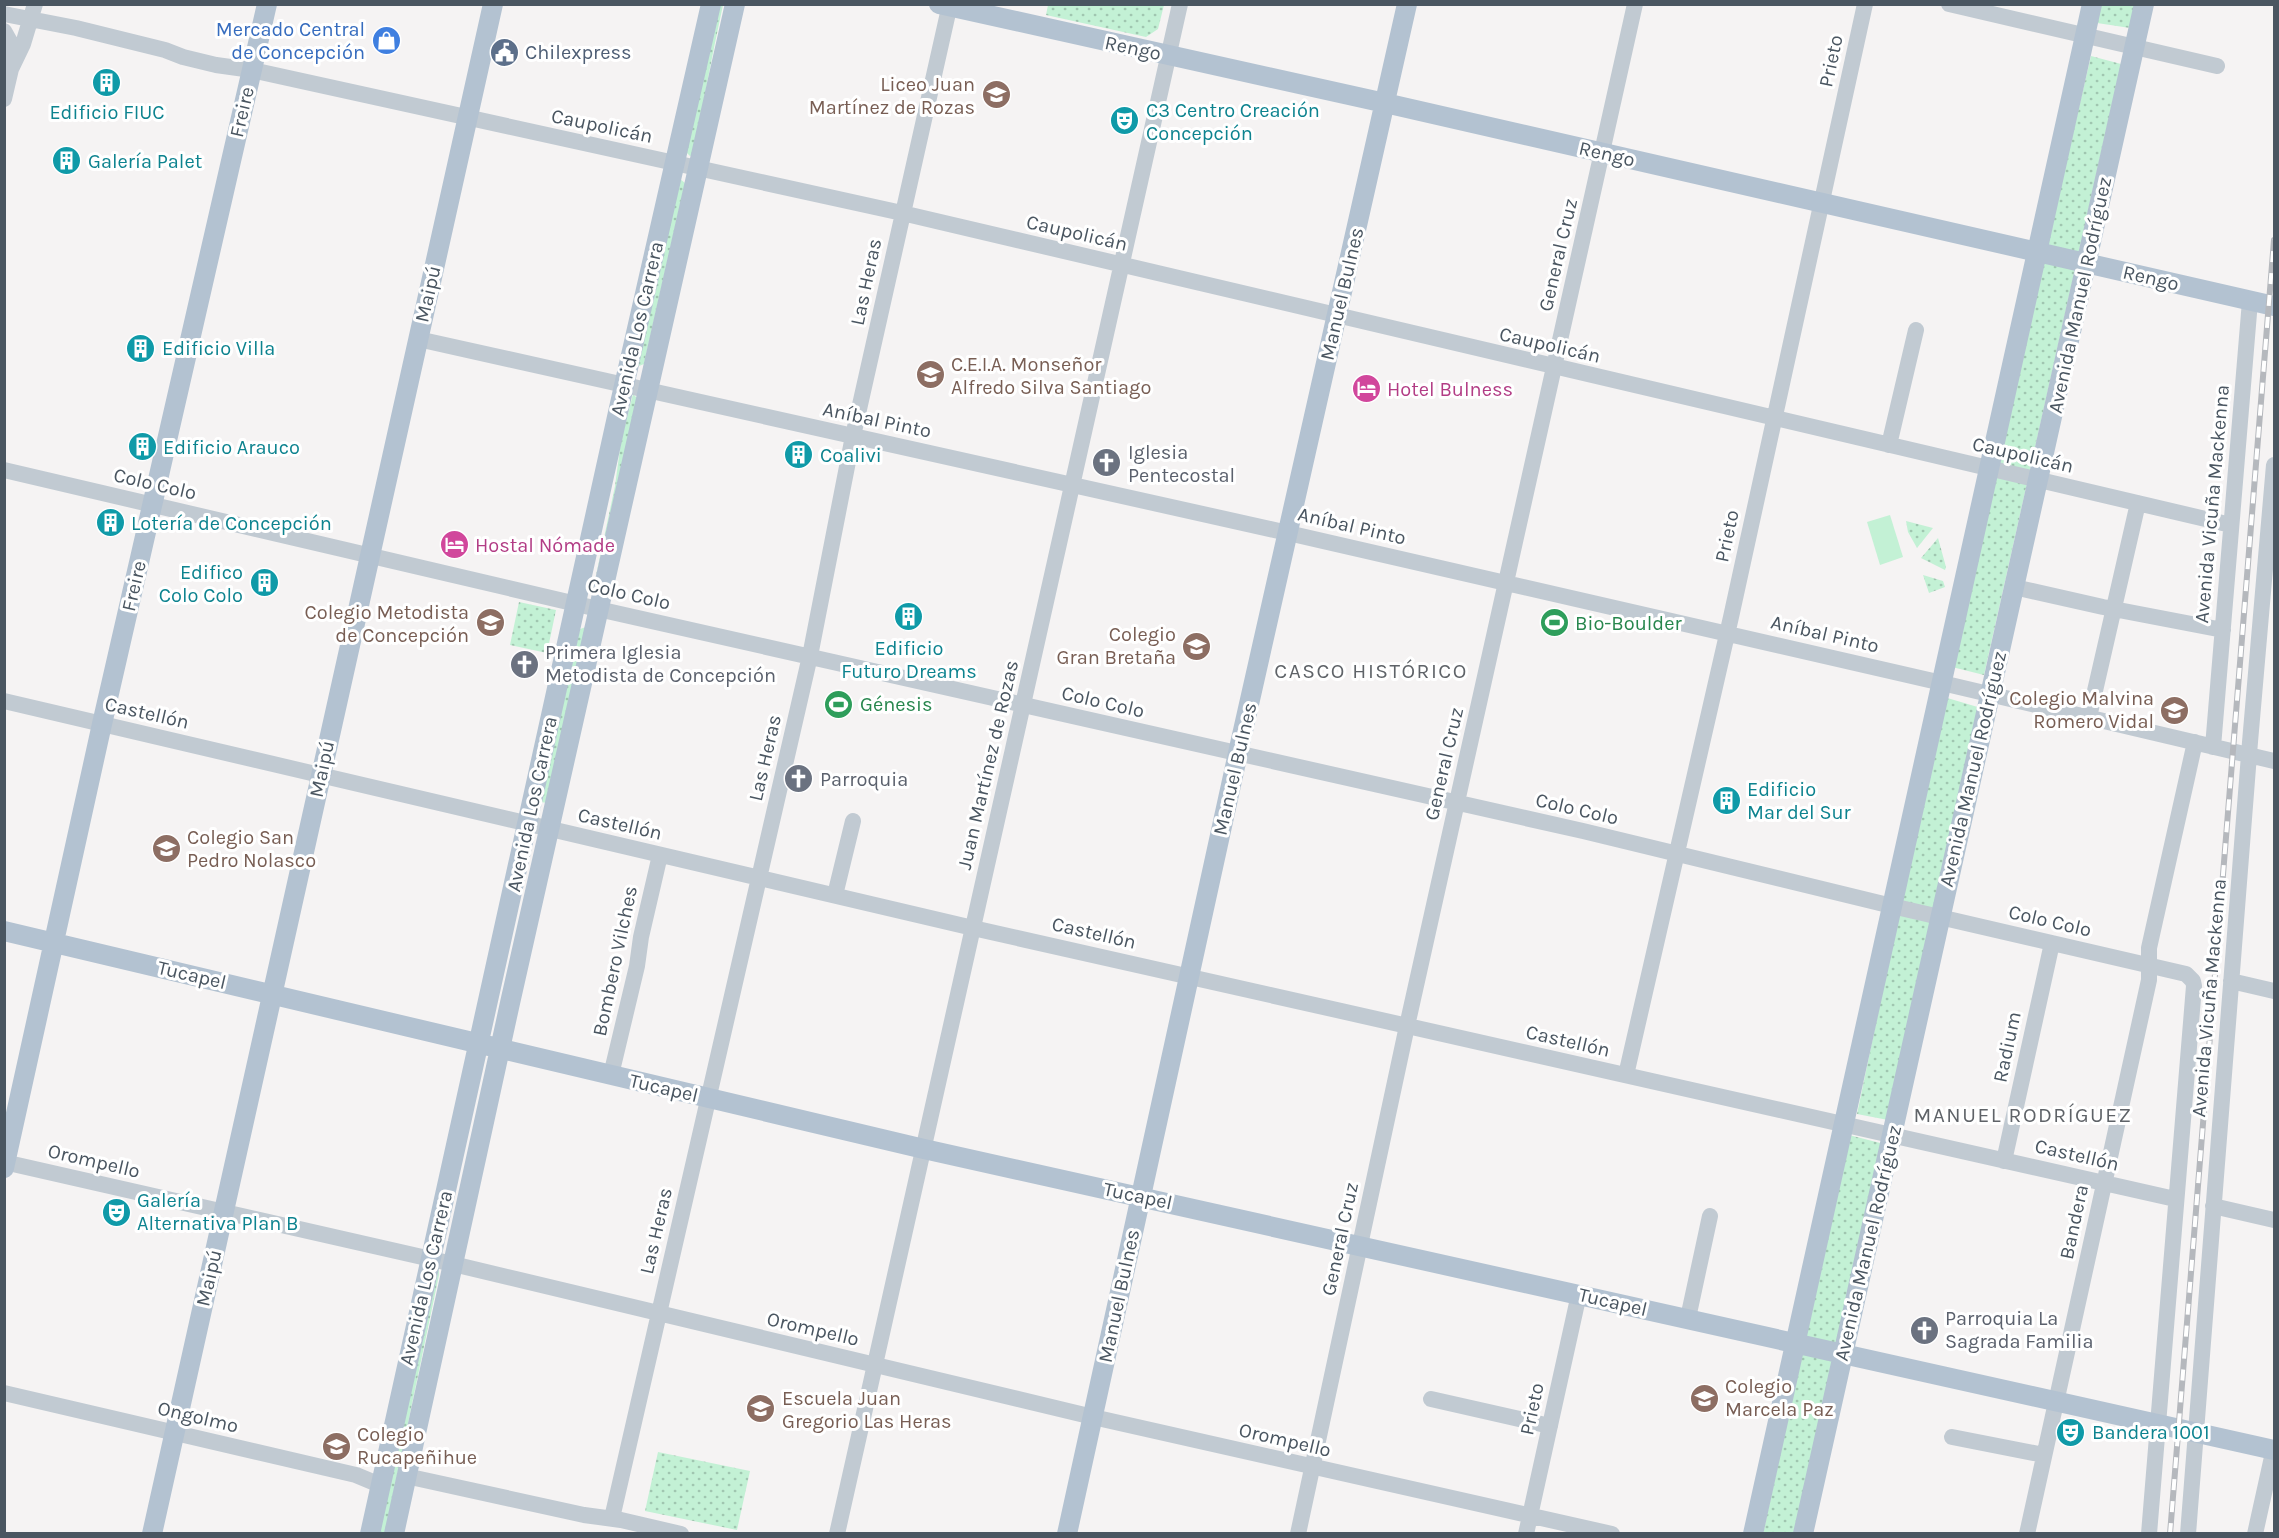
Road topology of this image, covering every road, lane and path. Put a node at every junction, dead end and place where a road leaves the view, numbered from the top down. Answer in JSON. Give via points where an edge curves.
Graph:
{"nodes":[{"id":1,"x":267,"y":4,"type":"edge"},
{"id":2,"x":493,"y":4,"type":"edge"},
{"id":3,"x":711,"y":4,"type":"edge"},
{"id":4,"x":735,"y":4,"type":"edge"},
{"id":5,"x":1180,"y":4,"type":"edge"},
{"id":6,"x":1407,"y":4,"type":"edge"},
{"id":7,"x":1635,"y":4,"type":"edge"},
{"id":8,"x":1865,"y":4,"type":"edge"},
{"id":9,"x":1949,"y":4,"type":"edge"},
{"id":10,"x":2092,"y":4,"type":"edge"},
{"id":11,"x":2144,"y":4,"type":"edge"},
{"id":12,"x":946,"y":5,"type":"edge"},
{"id":13,"x":32,"y":12,"type":"edge"},
{"id":14,"x":4,"y":14,"type":"edge"},
{"id":15,"x":4,"y":31,"type":"edge"},
{"id":16,"x":2085,"y":35,"type":"junction"},
{"id":17,"x":2134,"y":47,"type":"junction"},
{"id":18,"x":1168,"y":55,"type":"junction"},
{"id":19,"x":2217,"y":66,"type":"dead end"},
{"id":20,"x":11,"y":69,"type":"junction"},
{"id":21,"x":252,"y":70,"type":"junction"},
{"id":22,"x":4,"y":99,"type":"edge"},
{"id":23,"x":1385,"y":103,"type":"junction"},
{"id":24,"x":467,"y":118,"type":"junction"},
{"id":25,"x":1602,"y":153,"type":"junction"},
{"id":26,"x":675,"y":163,"type":"junction"},
{"id":27,"x":697,"y":168,"type":"junction"},
{"id":28,"x":1822,"y":202,"type":"junction"},
{"id":29,"x":902,"y":213,"type":"junction"},
{"id":30,"x":2038,"y":251,"type":"junction"},
{"id":31,"x":2086,"y":263,"type":"junction"},
{"id":32,"x":1122,"y":265,"type":"junction"},
{"id":33,"x":2250,"y":301,"type":"junction"},
{"id":34,"x":2274,"y":306,"type":"edge"},
{"id":35,"x":1336,"y":316,"type":"junction"},
{"id":36,"x":1916,"y":330,"type":"dead end"},
{"id":37,"x":418,"y":339,"type":"junction"},
{"id":38,"x":1554,"y":367,"type":"junction"},
{"id":39,"x":624,"y":386,"type":"junction"},
{"id":40,"x":647,"y":391,"type":"junction"},
{"id":41,"x":1774,"y":418,"type":"junction"},
{"id":42,"x":853,"y":436,"type":"junction"},
{"id":43,"x":1889,"y":445,"type":"junction"},
{"id":44,"x":2274,"y":465,"type":"edge"},
{"id":45,"x":1990,"y":469,"type":"junction"},
{"id":46,"x":4,"y":470,"type":"edge"},
{"id":47,"x":2038,"y":480,"type":"junction"},
{"id":48,"x":1072,"y":485,"type":"junction"},
{"id":49,"x":2138,"y":503,"type":"junction"},
{"id":50,"x":152,"y":505,"type":"junction"},
{"id":51,"x":2231,"y":525,"type":"junction"},
{"id":52,"x":1288,"y":533,"type":"junction"},
{"id":53,"x":2271,"y":535,"type":"edge"},
{"id":54,"x":369,"y":555,"type":"junction"},
{"id":55,"x":1506,"y":583,"type":"junction"},
{"id":56,"x":2014,"y":587,"type":"junction"},
{"id":57,"x":576,"y":604,"type":"junction"},
{"id":58,"x":598,"y":609,"type":"junction"},
{"id":59,"x":2114,"y":609,"type":"junction"},
{"id":60,"x":2223,"y":630,"type":"junction"},
{"id":61,"x":1727,"y":633,"type":"junction"},
{"id":62,"x":810,"y":656,"type":"junction"},
{"id":63,"x":1942,"y":683,"type":"junction"},
{"id":64,"x":1990,"y":694,"type":"junction"},
{"id":65,"x":4,"y":701,"type":"edge"},
{"id":66,"x":1023,"y":705,"type":"junction"},
{"id":67,"x":2089,"y":717,"type":"junction"},
{"id":68,"x":102,"y":724,"type":"junction"},
{"id":69,"x":2195,"y":742,"type":"junction"},
{"id":70,"x":2213,"y":747,"type":"junction"},
{"id":71,"x":1238,"y":754,"type":"junction"},
{"id":72,"x":2249,"y":755,"type":"junction"},
{"id":73,"x":2274,"y":761,"type":"edge"},
{"id":74,"x":320,"y":775,"type":"junction"},
{"id":75,"x":1457,"y":802,"type":"junction"},
{"id":76,"x":853,"y":820,"type":"dead end"},
{"id":77,"x":527,"y":824,"type":"junction"},
{"id":78,"x":549,"y":829,"type":"junction"},
{"id":79,"x":660,"y":855,"type":"junction"},
{"id":80,"x":1677,"y":855,"type":"junction"},
{"id":81,"x":759,"y":878,"type":"junction"},
{"id":82,"x":835,"y":896,"type":"junction"},
{"id":83,"x":1892,"y":906,"type":"junction"},
{"id":84,"x":1940,"y":917,"type":"junction"},
{"id":85,"x":974,"y":928,"type":"junction"},
{"id":86,"x":4,"y":931,"type":"edge"},
{"id":87,"x":54,"y":943,"type":"junction"},
{"id":88,"x":2052,"y":943,"type":"junction"},
{"id":89,"x":2149,"y":965,"type":"junction"},
{"id":90,"x":1189,"y":976,"type":"junction"},
{"id":91,"x":2190,"y":977,"type":"joint"},
{"id":92,"x":2231,"y":981,"type":"junction"},
{"id":93,"x":2274,"y":991,"type":"edge"},
{"id":94,"x":272,"y":994,"type":"junction"},
{"id":95,"x":1407,"y":1026,"type":"junction"},
{"id":96,"x":479,"y":1044,"type":"junction"},
{"id":97,"x":500,"y":1049,"type":"junction"},
{"id":98,"x":611,"y":1076,"type":"junction"},
{"id":99,"x":1626,"y":1076,"type":"junction"},
{"id":100,"x":708,"y":1098,"type":"junction"},
{"id":101,"x":1844,"y":1125,"type":"junction"},
{"id":102,"x":1892,"y":1136,"type":"junction"},
{"id":103,"x":924,"y":1149,"type":"junction"},
{"id":104,"x":2004,"y":1161,"type":"junction"},
{"id":105,"x":5,"y":1164,"type":"edge"},
{"id":106,"x":2104,"y":1183,"type":"junction"},
{"id":107,"x":1141,"y":1196,"type":"junction"},
{"id":108,"x":2175,"y":1199,"type":"junction"},
{"id":109,"x":2213,"y":1206,"type":"junction"},
{"id":110,"x":224,"y":1212,"type":"junction"},
{"id":111,"x":1710,"y":1216,"type":"dead end"},
{"id":112,"x":2274,"y":1220,"type":"edge"},
{"id":113,"x":1360,"y":1245,"type":"junction"},
{"id":114,"x":430,"y":1259,"type":"junction"},
{"id":115,"x":453,"y":1264,"type":"junction"},
{"id":116,"x":1578,"y":1294,"type":"junction"},
{"id":117,"x":659,"y":1314,"type":"junction"},
{"id":118,"x":1688,"y":1318,"type":"junction"},
{"id":119,"x":1796,"y":1342,"type":"junction"},
{"id":120,"x":1844,"y":1353,"type":"junction"},
{"id":121,"x":874,"y":1365,"type":"junction"},
{"id":122,"x":4,"y":1393,"type":"edge"},
{"id":123,"x":1431,"y":1399,"type":"dead end"},
{"id":124,"x":2056,"y":1401,"type":"junction"},
{"id":125,"x":1093,"y":1417,"type":"junction"},
{"id":126,"x":2158,"y":1424,"type":"junction"},
{"id":127,"x":1550,"y":1426,"type":"junction"},
{"id":128,"x":2197,"y":1432,"type":"junction"},
{"id":129,"x":174,"y":1433,"type":"junction"},
{"id":130,"x":1952,"y":1437,"type":"dead end"},
{"id":131,"x":2274,"y":1449,"type":"edge"},
{"id":132,"x":2044,"y":1455,"type":"junction"},
{"id":133,"x":1312,"y":1468,"type":"junction"},
{"id":134,"x":406,"y":1476,"type":"junction"},
{"id":135,"x":380,"y":1485,"type":"junction"},
{"id":136,"x":1530,"y":1516,"type":"junction"},
{"id":137,"x":612,"y":1518,"type":"junction"},
{"id":138,"x":152,"y":1533,"type":"edge"},
{"id":139,"x":370,"y":1533,"type":"edge"},
{"id":140,"x":394,"y":1533,"type":"edge"},
{"id":141,"x":681,"y":1533,"type":"edge"},
{"id":142,"x":837,"y":1533,"type":"edge"},
{"id":143,"x":1067,"y":1533,"type":"edge"},
{"id":144,"x":1298,"y":1533,"type":"edge"},
{"id":145,"x":1526,"y":1533,"type":"edge"},
{"id":146,"x":1612,"y":1533,"type":"edge"},
{"id":147,"x":1753,"y":1533,"type":"edge"},
{"id":148,"x":1803,"y":1533,"type":"edge"},
{"id":149,"x":2027,"y":1533,"type":"edge"},
{"id":150,"x":2149,"y":1533,"type":"edge"},
{"id":151,"x":2188,"y":1533,"type":"edge"},
{"id":152,"x":2255,"y":1533,"type":"edge"}],
"edges":[{"from":1,"to":21,"type":"main road","name":"Freire"},
{"from":2,"to":24,"type":"main road","name":"Maipú"},
{"from":3,"to":26,"type":"main road","name":"Avenida Los Carrera"},
{"from":4,"to":27,"type":"main road","name":"Avenida Los Carrera"},
{"from":5,"to":18,"type":"street","name":"Juan Martínez de Rozas"},
{"from":6,"to":23,"type":"main road","name":"Manuel Bulnes"},
{"from":7,"to":25,"type":"street","name":"General Cruz"},
{"from":8,"to":28,"type":"street","name":"Prieto"},
{"from":9,"to":16,"type":"street"},
{"from":10,"to":16,"type":"main road"},
{"from":11,"to":17,"type":"main road","name":"Avenida Manuel Rodríguez"},
{"from":12,"to":18,"type":"main road","name":"Rengo"},
{"from":12,"to":29,"type":"street","name":"Las Heras"},
{"from":13,"to":14,"type":"street","name":"Caupolicán"},
{"from":13,"to":20,"type":"street"},
{"from":13,"to":21,"type":"street","name":"Caupolicán","via":[[183,57]]},
{"from":15,"to":20,"type":"street","via":[[12,47]]},
{"from":16,"to":17,"type":"street"},
{"from":16,"to":30,"type":"main road"},
{"from":17,"to":19,"type":"street"},
{"from":17,"to":31,"type":"main road","name":"Avenida Manuel Rodríguez"},
{"from":18,"to":23,"type":"main road","name":"Rengo"},
{"from":18,"to":32,"type":"street","name":"Juan Martínez de Rozas"},
{"from":20,"to":22,"type":"street"},
{"from":21,"to":24,"type":"street","name":"Caupolicán"},
{"from":21,"to":50,"type":"main road","name":"Freire"},
{"from":23,"to":25,"type":"main road","name":"Rengo"},
{"from":23,"to":35,"type":"main road","name":"Manuel Bulnes"},
{"from":24,"to":26,"type":"street","name":"Caupolicán"},
{"from":24,"to":37,"type":"main road","name":"Maipú"},
{"from":25,"to":28,"type":"main road","name":"Rengo"},
{"from":25,"to":38,"type":"street","name":"General Cruz"},
{"from":26,"to":27,"type":"street","name":"Caupolicán"},
{"from":26,"to":39,"type":"main road","name":"Avenida Los Carrera"},
{"from":27,"to":29,"type":"street","name":"Caupolicán"},
{"from":27,"to":40,"type":"main road","name":"Avenida Los Carrera"},
{"from":28,"to":30,"type":"main road","name":"Rengo"},
{"from":28,"to":41,"type":"street","name":"Prieto"},
{"from":29,"to":32,"type":"street","name":"Caupolicán"},
{"from":29,"to":42,"type":"street","name":"Las Heras"},
{"from":30,"to":31,"type":"main road","name":"Rengo"},
{"from":30,"to":45,"type":"main road"},
{"from":31,"to":33,"type":"main road","name":"Rengo"},
{"from":31,"to":47,"type":"main road","name":"Avenida Manuel Rodríguez"},
{"from":32,"to":35,"type":"street","name":"Caupolicán"},
{"from":32,"to":48,"type":"street","name":"Juan Martínez de Rozas"},
{"from":33,"to":34,"type":"main road","name":"Rengo"},
{"from":33,"to":51,"type":"street","name":"Avenida Vicuña Mackenna"},
{"from":35,"to":38,"type":"street","name":"Caupolicán"},
{"from":35,"to":52,"type":"main road","name":"Manuel Bulnes"},
{"from":36,"to":43,"type":"street"},
{"from":37,"to":39,"type":"street","name":"Aníbal Pinto"},
{"from":37,"to":54,"type":"main road","name":"Maipú"},
{"from":38,"to":41,"type":"street","name":"Caupolicán"},
{"from":38,"to":55,"type":"street","name":"General Cruz"},
{"from":39,"to":40,"type":"street","name":"Aníbal Pinto"},
{"from":39,"to":57,"type":"main road","name":"Avenida Los Carrera"},
{"from":40,"to":42,"type":"street","name":"Aníbal Pinto"},
{"from":40,"to":58,"type":"main road","name":"Avenida Los Carrera"},
{"from":41,"to":43,"type":"street","name":"Caupolicán"},
{"from":41,"to":61,"type":"street","name":"Prieto"},
{"from":42,"to":48,"type":"street","name":"Aníbal Pinto"},
{"from":42,"to":62,"type":"street","name":"Las Heras"},
{"from":43,"to":45,"type":"street","name":"Caupolicán"},
{"from":44,"to":53,"type":"street","name":"Avenida Vicuña Mackenna"},
{"from":45,"to":47,"type":"street","name":"Caupolicán"},
{"from":45,"to":63,"type":"main road"},
{"from":46,"to":50,"type":"street","name":"Colo Colo"},
{"from":47,"to":49,"type":"street","name":"Caupolicán"},
{"from":47,"to":56,"type":"main road","name":"Avenida Manuel Rodríguez"},
{"from":48,"to":52,"type":"street","name":"Aníbal Pinto"},
{"from":48,"to":66,"type":"street","name":"Juan Martínez de Rozas"},
{"from":49,"to":51,"type":"street","name":"Caupolicán"},
{"from":49,"to":59,"type":"street"},
{"from":50,"to":54,"type":"street","name":"Colo Colo"},
{"from":50,"to":68,"type":"main road","name":"Freire"},
{"from":51,"to":60,"type":"street","name":"Avenida Vicuña Mackenna"},
{"from":52,"to":55,"type":"street","name":"Aníbal Pinto"},
{"from":52,"to":71,"type":"main road","name":"Manuel Bulnes"},
{"from":53,"to":72,"type":"street","name":"Avenida Vicuña Mackenna"},
{"from":54,"to":57,"type":"street","name":"Colo Colo"},
{"from":54,"to":74,"type":"main road","name":"Maipú"},
{"from":55,"to":61,"type":"street","name":"Aníbal Pinto"},
{"from":55,"to":75,"type":"street","name":"General Cruz"},
{"from":56,"to":59,"type":"street"},
{"from":56,"to":64,"type":"main road","name":"Avenida Manuel Rodríguez"},
{"from":57,"to":58,"type":"street","name":"Colo Colo"},
{"from":57,"to":77,"type":"main road","name":"Avenida Los Carrera"},
{"from":58,"to":62,"type":"street","name":"Colo Colo"},
{"from":58,"to":78,"type":"main road","name":"Avenida Los Carrera"},
{"from":59,"to":60,"type":"street"},
{"from":59,"to":67,"type":"street"},
{"from":60,"to":70,"type":"street","name":"Avenida Vicuña Mackenna"},
{"from":61,"to":63,"type":"street","name":"Aníbal Pinto"},
{"from":61,"to":80,"type":"street","name":"Prieto"},
{"from":62,"to":66,"type":"street","name":"Colo Colo"},
{"from":62,"to":81,"type":"street","name":"Las Heras"},
{"from":63,"to":64,"type":"street","name":"Aníbal Pinto"},
{"from":63,"to":83,"type":"main road"},
{"from":64,"to":67,"type":"street","name":"Aníbal Pinto"},
{"from":64,"to":84,"type":"main road","name":"Avenida Manuel Rodríguez"},
{"from":65,"to":68,"type":"street","name":"Castellón"},
{"from":66,"to":71,"type":"street","name":"Colo Colo"},
{"from":66,"to":85,"type":"street","name":"Juan Martínez de Rozas"},
{"from":67,"to":69,"type":"street","name":"Aníbal Pinto"},
{"from":68,"to":74,"type":"street","name":"Castellón"},
{"from":68,"to":87,"type":"main road","name":"Freire"},
{"from":69,"to":70,"type":"street","name":"Aníbal Pinto"},
{"from":69,"to":89,"type":"street","name":"Bandera","via":[[2149,948]]},
{"from":70,"to":72,"type":"street","name":"Aníbal Pinto"},
{"from":71,"to":75,"type":"street","name":"Colo Colo"},
{"from":71,"to":90,"type":"main road","name":"Manuel Bulnes"},
{"from":72,"to":73,"type":"street","name":"Aníbal Pinto"},
{"from":72,"to":92,"type":"street","name":"Avenida Vicuña Mackenna"},
{"from":74,"to":77,"type":"street","name":"Castellón"},
{"from":74,"to":94,"type":"main road","name":"Maipú"},
{"from":75,"to":80,"type":"street","name":"Colo Colo"},
{"from":75,"to":95,"type":"street","name":"General Cruz"},
{"from":76,"to":82,"type":"street"},
{"from":77,"to":78,"type":"street","name":"Castellón"},
{"from":77,"to":96,"type":"main road","name":"Avenida Los Carrera"},
{"from":78,"to":79,"type":"street","name":"Castellón"},
{"from":78,"to":97,"type":"main road","name":"Avenida Los Carrera"},
{"from":79,"to":81,"type":"street","name":"Castellón"},
{"from":79,"to":98,"type":"street","name":"Bombero Vilches"},
{"from":80,"to":83,"type":"street","name":"Colo Colo"},
{"from":80,"to":99,"type":"street","name":"Prieto"},
{"from":81,"to":82,"type":"street","name":"Castellón"},
{"from":81,"to":100,"type":"street","name":"Las Heras"},
{"from":82,"to":85,"type":"street","name":"Castellón"},
{"from":83,"to":84,"type":"street","name":"Colo Colo"},
{"from":83,"to":101,"type":"main road"},
{"from":84,"to":88,"type":"street","name":"Colo Colo"},
{"from":84,"to":102,"type":"main road","name":"Avenida Manuel Rodríguez"},
{"from":85,"to":90,"type":"street","name":"Castellón"},
{"from":85,"to":103,"type":"street","name":"Juan Martínez de Rozas"},
{"from":86,"to":87,"type":"main road","name":"Tucapel"},
{"from":87,"to":94,"type":"main road","name":"Tucapel"},
{"from":87,"to":105,"type":"main road","name":"Freire"},
{"from":88,"to":89,"type":"street","name":"Colo Colo"},
{"from":88,"to":104,"type":"street","name":"Radium"},
{"from":89,"to":91,"type":"street","name":"Colo Colo"},
{"from":89,"to":106,"type":"street","name":"Bandera","via":[[2149,980]]},
{"from":90,"to":95,"type":"street","name":"Castellón"},
{"from":90,"to":107,"type":"main road","name":"Manuel Bulnes"},
{"from":91,"to":108,"type":"street","name":"Avenida Vicuña Mackenna","via":[[2194,986]]},
{"from":92,"to":93,"type":"street"},
{"from":92,"to":109,"type":"street","name":"Avenida Vicuña Mackenna"},
{"from":94,"to":96,"type":"main road","name":"Tucapel"},
{"from":94,"to":110,"type":"main road","name":"Maipú"},
{"from":95,"to":99,"type":"street","name":"Castellón"},
{"from":95,"to":113,"type":"street","name":"General Cruz"},
{"from":96,"to":97,"type":"main road","name":"Tucapel"},
{"from":96,"to":114,"type":"main road","name":"Avenida Los Carrera"},
{"from":97,"to":98,"type":"main road","name":"Tucapel"},
{"from":97,"to":115,"type":"main road","name":"Avenida Los Carrera"},
{"from":98,"to":100,"type":"main road","name":"Tucapel"},
{"from":99,"to":101,"type":"street","name":"Castellón"},
{"from":100,"to":103,"type":"main road","name":"Tucapel"},
{"from":100,"to":117,"type":"street","name":"Las Heras"},
{"from":101,"to":102,"type":"street","name":"Castellón"},
{"from":101,"to":119,"type":"main road"},
{"from":102,"to":104,"type":"street","name":"Castellón"},
{"from":102,"to":120,"type":"main road","name":"Avenida Manuel Rodríguez"},
{"from":103,"to":107,"type":"main road","name":"Tucapel"},
{"from":103,"to":121,"type":"street","name":"Juan Martínez de Rozas"},
{"from":104,"to":106,"type":"street","name":"Castellón"},
{"from":105,"to":110,"type":"street","name":"Orompello"},
{"from":106,"to":108,"type":"street","name":"Castellón"},
{"from":106,"to":124,"type":"street","name":"Bandera"},
{"from":107,"to":113,"type":"main road","name":"Tucapel"},
{"from":107,"to":125,"type":"main road","name":"Manuel Bulnes"},
{"from":108,"to":126,"type":"street","name":"Avenida Vicuña Mackenna"},
{"from":109,"to":112,"type":"street"},
{"from":109,"to":128,"type":"street","name":"Avenida Vicuña Mackenna"},
{"from":110,"to":114,"type":"street","name":"Orompello"},
{"from":110,"to":129,"type":"main road","name":"Maipú"},
{"from":111,"to":118,"type":"street"},
{"from":113,"to":116,"type":"main road","name":"Tucapel"},
{"from":113,"to":133,"type":"street","name":"General Cruz"},
{"from":114,"to":115,"type":"street","name":"Orompello"},
{"from":114,"to":135,"type":"main road","name":"Avenida Los Carrera"},
{"from":115,"to":117,"type":"street","name":"Orompello"},
{"from":115,"to":134,"type":"main road","name":"Avenida Los Carrera"},
{"from":116,"to":118,"type":"main road","name":"Tucapel"},
{"from":116,"to":127,"type":"street","name":"Prieto"},
{"from":117,"to":121,"type":"street","name":"Orompello"},
{"from":117,"to":137,"type":"street","name":"Las Heras"},
{"from":118,"to":119,"type":"main road","name":"Tucapel"},
{"from":119,"to":120,"type":"main road","name":"Tucapel"},
{"from":119,"to":147,"type":"main road"},
{"from":120,"to":124,"type":"main road","name":"Tucapel"},
{"from":120,"to":148,"type":"main road","name":"Avenida Manuel Rodríguez"},
{"from":121,"to":125,"type":"street","name":"Orompello"},
{"from":121,"to":142,"type":"street","name":"Juan Martínez de Rozas"},
{"from":122,"to":129,"type":"street","name":"Ongolmo"},
{"from":123,"to":127,"type":"street"},
{"from":124,"to":126,"type":"main road","name":"Tucapel"},
{"from":124,"to":132,"type":"street","name":"Bandera"},
{"from":125,"to":133,"type":"street","name":"Orompello"},
{"from":125,"to":143,"type":"main road","name":"Manuel Bulnes"},
{"from":126,"to":128,"type":"main road","name":"Tucapel"},
{"from":126,"to":150,"type":"street","name":"Avenida Vicuña Mackenna"},
{"from":127,"to":136,"type":"street","name":"Prieto"},
{"from":128,"to":131,"type":"main road","name":"Tucapel"},
{"from":128,"to":151,"type":"street","name":"Avenida Vicuña Mackenna"},
{"from":129,"to":135,"type":"street","name":"Ongolmo","via":[[356,1475]]},
{"from":129,"to":138,"type":"main road","name":"Maipú"},
{"from":130,"to":132,"type":"street"},
{"from":131,"to":152,"type":"street"},
{"from":132,"to":149,"type":"street","name":"Bandera"},
{"from":133,"to":136,"type":"street","name":"Orompello"},
{"from":133,"to":144,"type":"street","name":"General Cruz"},
{"from":134,"to":137,"type":"street"},
{"from":134,"to":140,"type":"main road","name":"Avenida Los Carrera"},
{"from":135,"to":139,"type":"main road","name":"Avenida Los Carrera"},
{"from":136,"to":145,"type":"street","name":"Prieto"},
{"from":136,"to":146,"type":"street","name":"Orompello"},
{"from":137,"to":141,"type":"street"}]}
